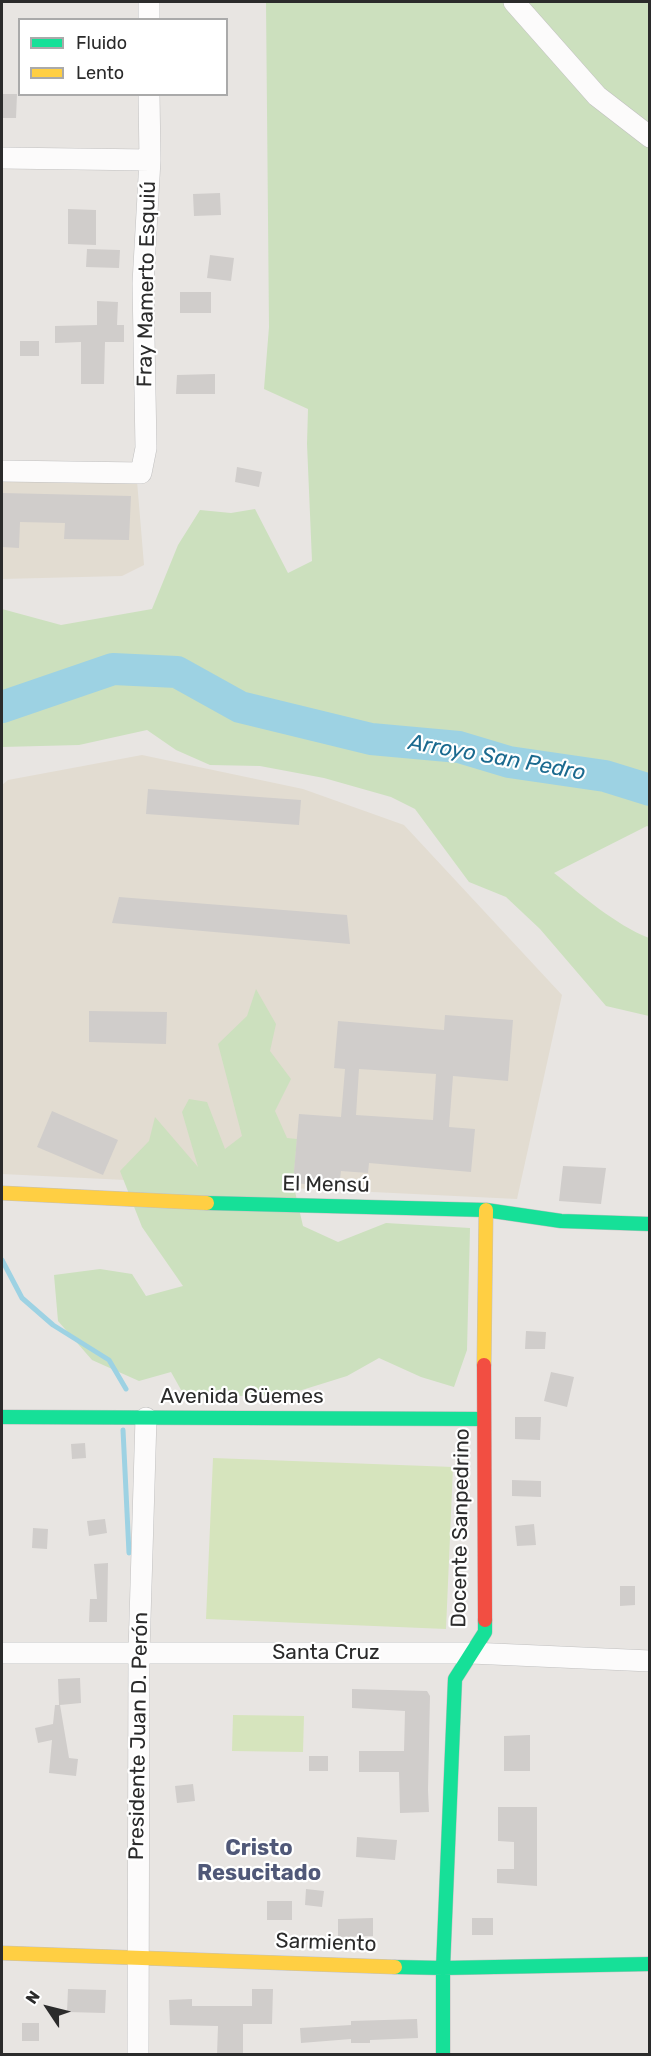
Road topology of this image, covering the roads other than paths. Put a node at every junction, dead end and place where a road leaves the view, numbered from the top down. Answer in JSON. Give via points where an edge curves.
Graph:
{"nodes":[{"id":1,"x":149,"y":2,"type":"edge"},
{"id":2,"x":514,"y":2,"type":"edge"},
{"id":3,"x":149,"y":18,"type":"edge"},
{"id":4,"x":149,"y":96,"type":"edge"},
{"id":5,"x":650,"y":136,"type":"edge"},
{"id":6,"x":2,"y":158,"type":"edge"},
{"id":7,"x":150,"y":160,"type":"junction"},
{"id":8,"x":2,"y":471,"type":"edge"},
{"id":9,"x":2,"y":1193,"type":"edge"},
{"id":10,"x":486,"y":1210,"type":"junction"},
{"id":11,"x":650,"y":1224,"type":"edge"},
{"id":12,"x":2,"y":1417,"type":"edge"},
{"id":13,"x":146,"y":1418,"type":"junction"},
{"id":14,"x":483,"y":1419,"type":"junction"},
{"id":15,"x":139,"y":1652,"type":"junction"},
{"id":16,"x":2,"y":1653,"type":"edge"},
{"id":17,"x":471,"y":1653,"type":"junction"},
{"id":18,"x":650,"y":1661,"type":"edge"},
{"id":19,"x":2,"y":1953,"type":"edge"},
{"id":20,"x":137,"y":1959,"type":"junction"},
{"id":21,"x":650,"y":1964,"type":"edge"},
{"id":22,"x":443,"y":1968,"type":"junction"},
{"id":23,"x":138,"y":2055,"type":"edge"},
{"id":24,"x":443,"y":2055,"type":"edge"}],
"edges":[{"from":1,"to":3,"type":"street"},
{"from":2,"to":5,"type":"street","via":[[597,96]]},
{"from":4,"to":7,"type":"street","name":"Fray Mamerto Esquiú"},
{"from":6,"to":7,"type":"street"},
{"from":7,"to":8,"type":"street","name":"Fray Mamerto Esquiú","via":[[143,283],[146,448],[141,472]]},
{"from":9,"to":10,"type":"street","name":"El Mensú","via":[[194,1203]]},
{"from":10,"to":11,"type":"street","name":"El Mensú","via":[[561,1221]]},
{"from":10,"to":14,"type":"street","name":"Docente Sanpedrino"},
{"from":12,"to":13,"type":"street","name":"Avenida Güemes"},
{"from":13,"to":14,"type":"street","name":"Avenida Güemes"},
{"from":13,"to":15,"type":"street","name":"Presidente Juan D. Perón"},
{"from":14,"to":17,"type":"street","name":"Docente Sanpedrino","via":[[485,1632]]},
{"from":15,"to":16,"type":"street","name":"Santa Cruz"},
{"from":15,"to":17,"type":"street","name":"Santa Cruz"},
{"from":15,"to":20,"type":"street","name":"Presidente Juan D. Perón"},
{"from":17,"to":18,"type":"street","name":"Santa Cruz"},
{"from":17,"to":22,"type":"street","name":"Docente Sanpedrino","via":[[455,1679]]},
{"from":19,"to":20,"type":"street","name":"Sarmiento"},
{"from":20,"to":22,"type":"street","name":"Sarmiento"},
{"from":20,"to":23,"type":"street","name":"Presidente Juan D. Perón"},
{"from":21,"to":22,"type":"street","name":"Sarmiento"},
{"from":22,"to":24,"type":"street","name":"Docente Sanpedrino"}]}
